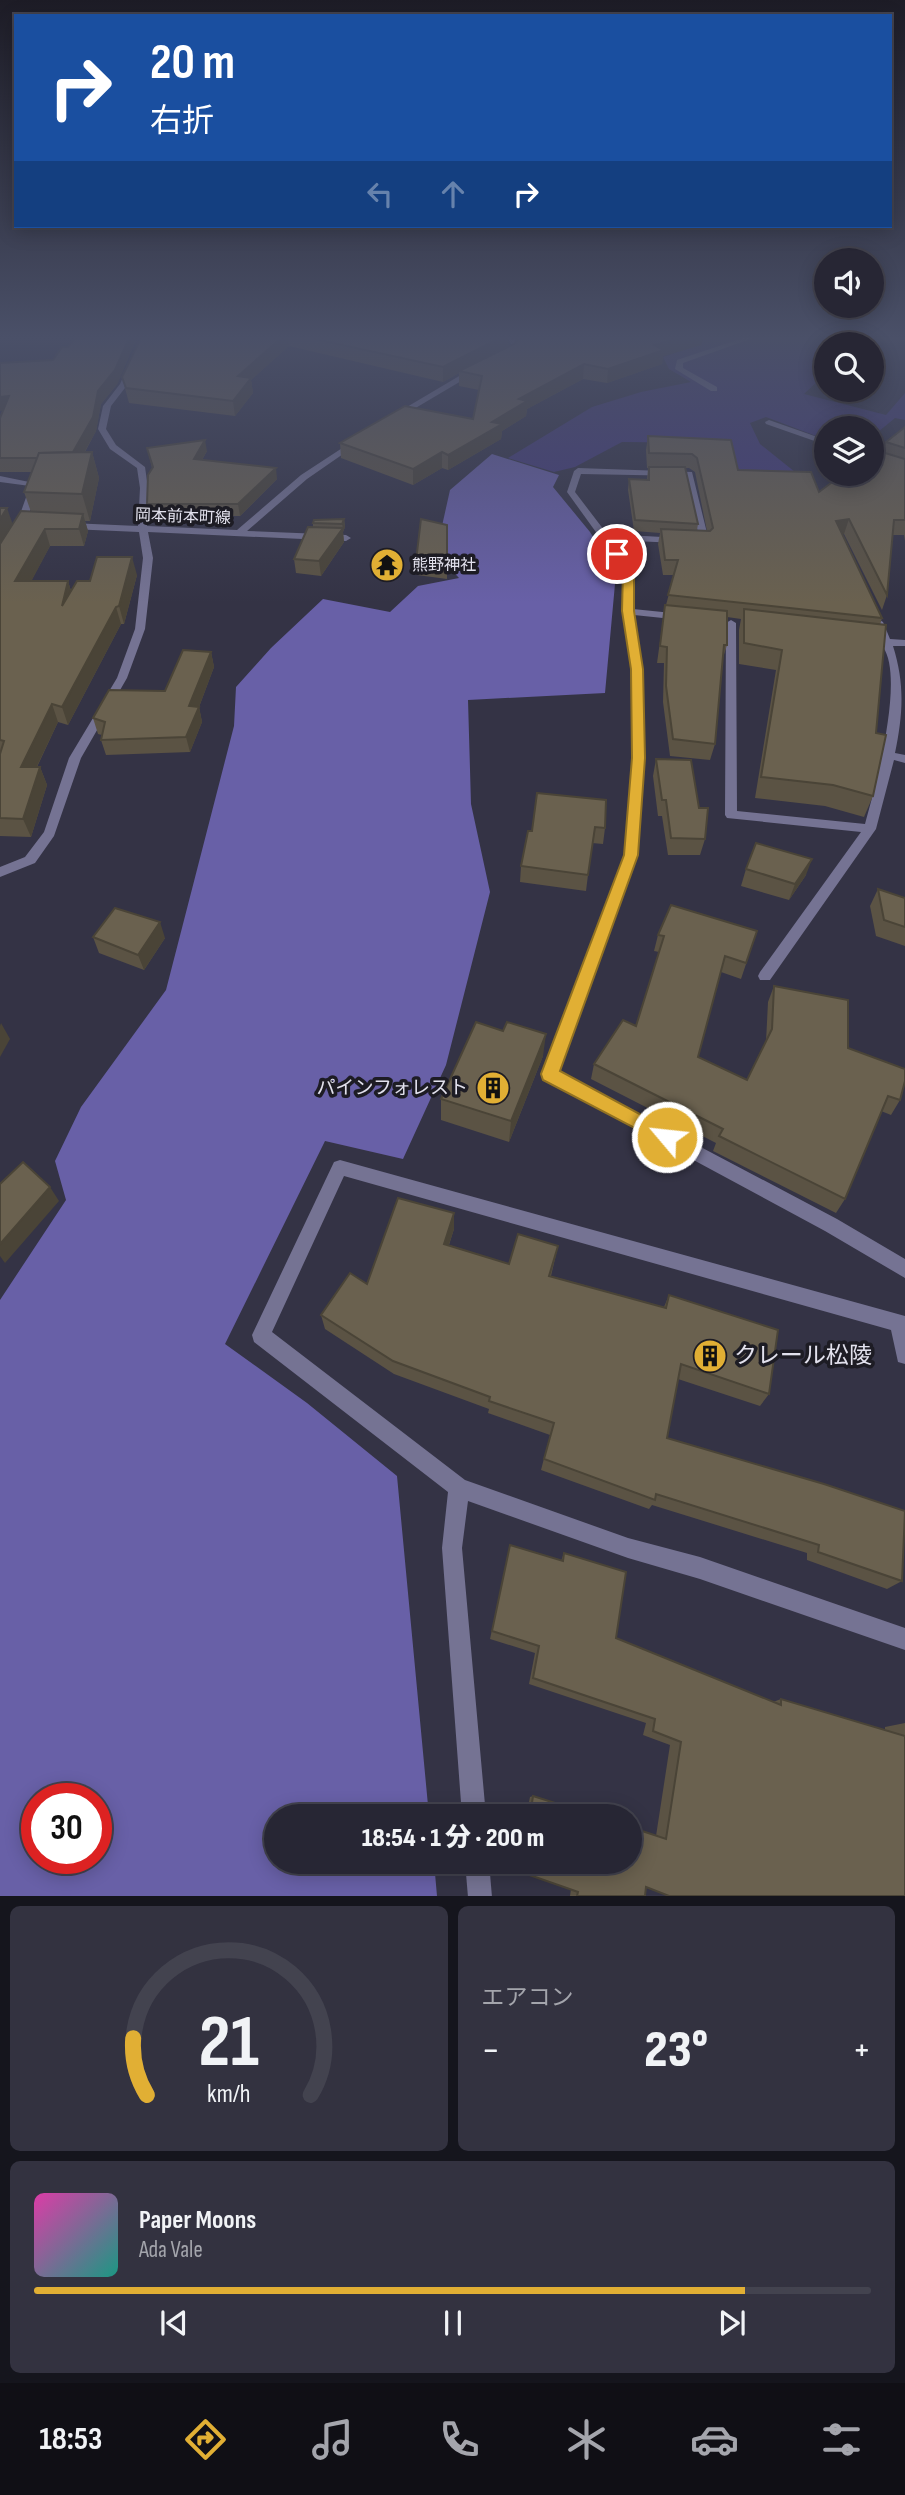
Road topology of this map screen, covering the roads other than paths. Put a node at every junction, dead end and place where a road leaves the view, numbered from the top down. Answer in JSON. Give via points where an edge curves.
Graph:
{"nodes":[{"id":1,"x":103,"y":426,"type":"edge"},
{"id":2,"x":781,"y":426,"type":"edge"},
{"id":3,"x":364,"y":436,"type":"edge"},
{"id":4,"x":814,"y":439,"type":"edge"},
{"id":5,"x":0,"y":480,"type":"edge"},
{"id":6,"x":34,"y":524,"type":"edge"},
{"id":7,"x":57,"y":526,"type":"edge"},
{"id":8,"x":143,"y":529,"type":"junction"},
{"id":9,"x":239,"y":533,"type":"junction"},
{"id":10,"x":606,"y":537,"type":"junction"},
{"id":11,"x":346,"y":538,"type":"dead end"},
{"id":12,"x":871,"y":608,"type":"edge"},
{"id":13,"x":628,"y":611,"type":"junction"},
{"id":14,"x":692,"y":619,"type":"edge"},
{"id":15,"x":718,"y":622,"type":"edge"},
{"id":16,"x":731,"y":623,"type":"junction"},
{"id":17,"x":744,"y":625,"type":"edge"},
{"id":18,"x":874,"y":641,"type":"edge"},
{"id":19,"x":887,"y":643,"type":"junction"},
{"id":20,"x":905,"y":643,"type":"edge"},
{"id":21,"x":888,"y":755,"type":"junction"},
{"id":22,"x":905,"y":759,"type":"edge"},
{"id":23,"x":870,"y":829,"type":"junction"},
{"id":24,"x":0,"y":872,"type":"edge"},
{"id":25,"x":765,"y":976,"type":"dead end"},
{"id":26,"x":905,"y":1269,"type":"edge"},
{"id":27,"x":901,"y":1324,"type":"edge"},
{"id":28,"x":905,"y":1355,"type":"edge"},
{"id":29,"x":459,"y":1488,"type":"junction"},
{"id":30,"x":905,"y":1639,"type":"edge"},
{"id":31,"x":473,"y":1804,"type":"edge"},
{"id":32,"x":478,"y":1874,"type":"edge"},
{"id":33,"x":480,"y":1896,"type":"edge"}],
"edges":[{"from":1,"to":8,"type":"street","via":[[113,447],[141,467]]},
{"from":2,"to":4,"type":"street"},
{"from":3,"to":9,"type":"street","name":"岡本前本町線","via":[[304,477]]},
{"from":5,"to":6,"type":"street","via":[[35,484],[19,527]]},
{"from":7,"to":8,"type":"street","name":"岡本前本町線"},
{"from":8,"to":9,"type":"street","name":"岡本前本町線"},
{"from":8,"to":24,"type":"street","via":[[148,558],[140,629],[122,678],[75,758],[50,834],[30,860]]},
{"from":9,"to":11,"type":"street"},
{"from":10,"to":10,"type":"street","via":[[704,541],[689,474],[578,471],[571,492]]},
{"from":10,"to":13,"type":"street","via":[[629,571]]},
{"from":12,"to":19,"type":"street"},
{"from":13,"to":14,"type":"street"},
{"from":13,"to":26,"type":"street","via":[[637,669],[638,733],[631,855],[550,1074]]},
{"from":15,"to":16,"type":"street"},
{"from":16,"to":17,"type":"street"},
{"from":16,"to":23,"type":"street","via":[[730,815]]},
{"from":18,"to":19,"type":"street"},
{"from":19,"to":20,"type":"street"},
{"from":19,"to":21,"type":"street","via":[[897,675]]},
{"from":21,"to":22,"type":"street"},
{"from":21,"to":23,"type":"street"},
{"from":23,"to":25,"type":"street"},
{"from":27,"to":28,"type":"street"},
{"from":27,"to":29,"type":"street","via":[[340,1167],[261,1335]]},
{"from":29,"to":30,"type":"street"},
{"from":29,"to":31,"type":"street","via":[[452,1548]]},
{"from":32,"to":33,"type":"street"}]}
